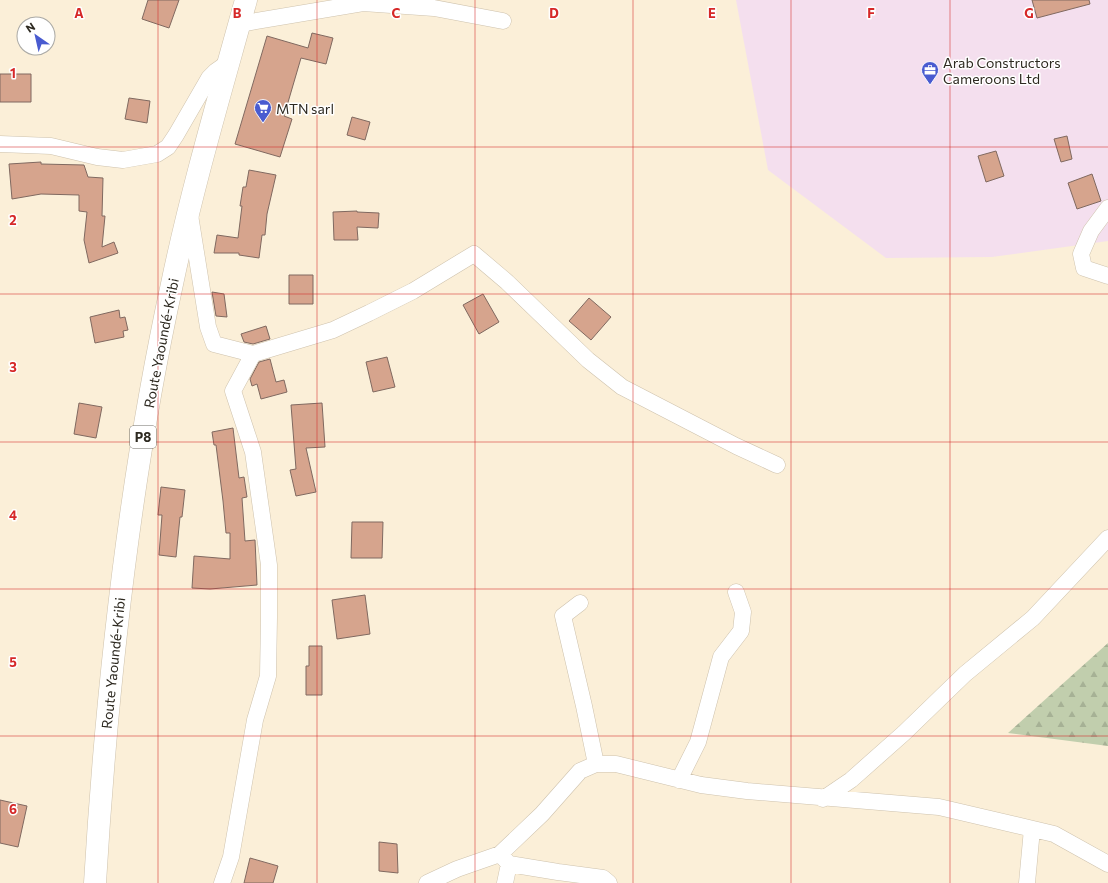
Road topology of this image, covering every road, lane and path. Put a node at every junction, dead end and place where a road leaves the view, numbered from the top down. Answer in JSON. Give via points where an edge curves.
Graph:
{"nodes":[{"id":1,"x":246,"y":0,"type":"edge"},
{"id":2,"x":503,"y":21,"type":"dead end"},
{"id":3,"x":239,"y":24,"type":"junction"},
{"id":4,"x":229,"y":62,"type":"junction"},
{"id":5,"x":0,"y":144,"type":"edge"},
{"id":6,"x":1108,"y":208,"type":"edge"},
{"id":7,"x":190,"y":209,"type":"junction"},
{"id":8,"x":1108,"y":276,"type":"edge"},
{"id":9,"x":253,"y":354,"type":"junction"},
{"id":10,"x":777,"y":465,"type":"dead end"},
{"id":11,"x":1108,"y":538,"type":"edge"},
{"id":12,"x":736,"y":592,"type":"dead end"},
{"id":13,"x":580,"y":603,"type":"dead end"},
{"id":14,"x":596,"y":764,"type":"junction"},
{"id":15,"x":679,"y":780,"type":"junction"},
{"id":16,"x":823,"y":798,"type":"junction"},
{"id":17,"x":1032,"y":829,"type":"junction"},
{"id":18,"x":504,"y":859,"type":"junction"},
{"id":19,"x":1108,"y":864,"type":"edge"},
{"id":20,"x":96,"y":883,"type":"edge"},
{"id":21,"x":222,"y":883,"type":"edge"},
{"id":22,"x":427,"y":883,"type":"edge"},
{"id":23,"x":506,"y":883,"type":"edge"},
{"id":24,"x":609,"y":883,"type":"edge"},
{"id":25,"x":1027,"y":883,"type":"edge"}],
"edges":[{"from":1,"to":3,"type":"main road","name":"Route Yaoundé-Kribi","number":"P8"},
{"from":2,"to":3,"type":"street","via":[[434,8],[363,3]]},
{"from":3,"to":4,"type":"main road","name":"Route Yaoundé-Kribi","number":"P8"},
{"from":4,"to":5,"type":"street","via":[[209,78],[176,136],[168,147],[157,154],[123,160],[97,157],[51,146]]},
{"from":4,"to":7,"type":"main road","name":"Route Yaoundé-Kribi","number":"P8"},
{"from":6,"to":8,"type":"street","via":[[1091,231],[1081,254],[1084,268]]},
{"from":7,"to":9,"type":"street","via":[[208,327],[214,344]]},
{"from":7,"to":20,"type":"main road","name":"Route Yaoundé-Kribi","number":"P8","via":[[171,290],[140,453],[121,582],[105,740]]},
{"from":9,"to":10,"type":"street","via":[[333,330],[362,317],[413,291],[474,254],[495,270],[588,360],[622,387]]},
{"from":9,"to":21,"type":"street","via":[[234,391],[253,452],[269,565],[268,676],[255,720],[231,857]]},
{"from":11,"to":16,"type":"street","via":[[1033,618],[965,674],[851,780]]},
{"from":12,"to":15,"type":"street","via":[[743,612],[741,631],[721,657],[698,742]]},
{"from":13,"to":14,"type":"street","via":[[563,616]]},
{"from":14,"to":15,"type":"street","via":[[616,764]]},
{"from":14,"to":18,"type":"street","via":[[580,771]]},
{"from":15,"to":16,"type":"street","via":[[740,790]]},
{"from":16,"to":17,"type":"street","via":[[939,807]]},
{"from":17,"to":19,"type":"street","via":[[1054,834]]},
{"from":17,"to":25,"type":"street"},
{"from":18,"to":22,"type":"street","via":[[457,869]]},
{"from":18,"to":23,"type":"street"},
{"from":18,"to":24,"type":"street","via":[[558,872],[603,878]]}]}
